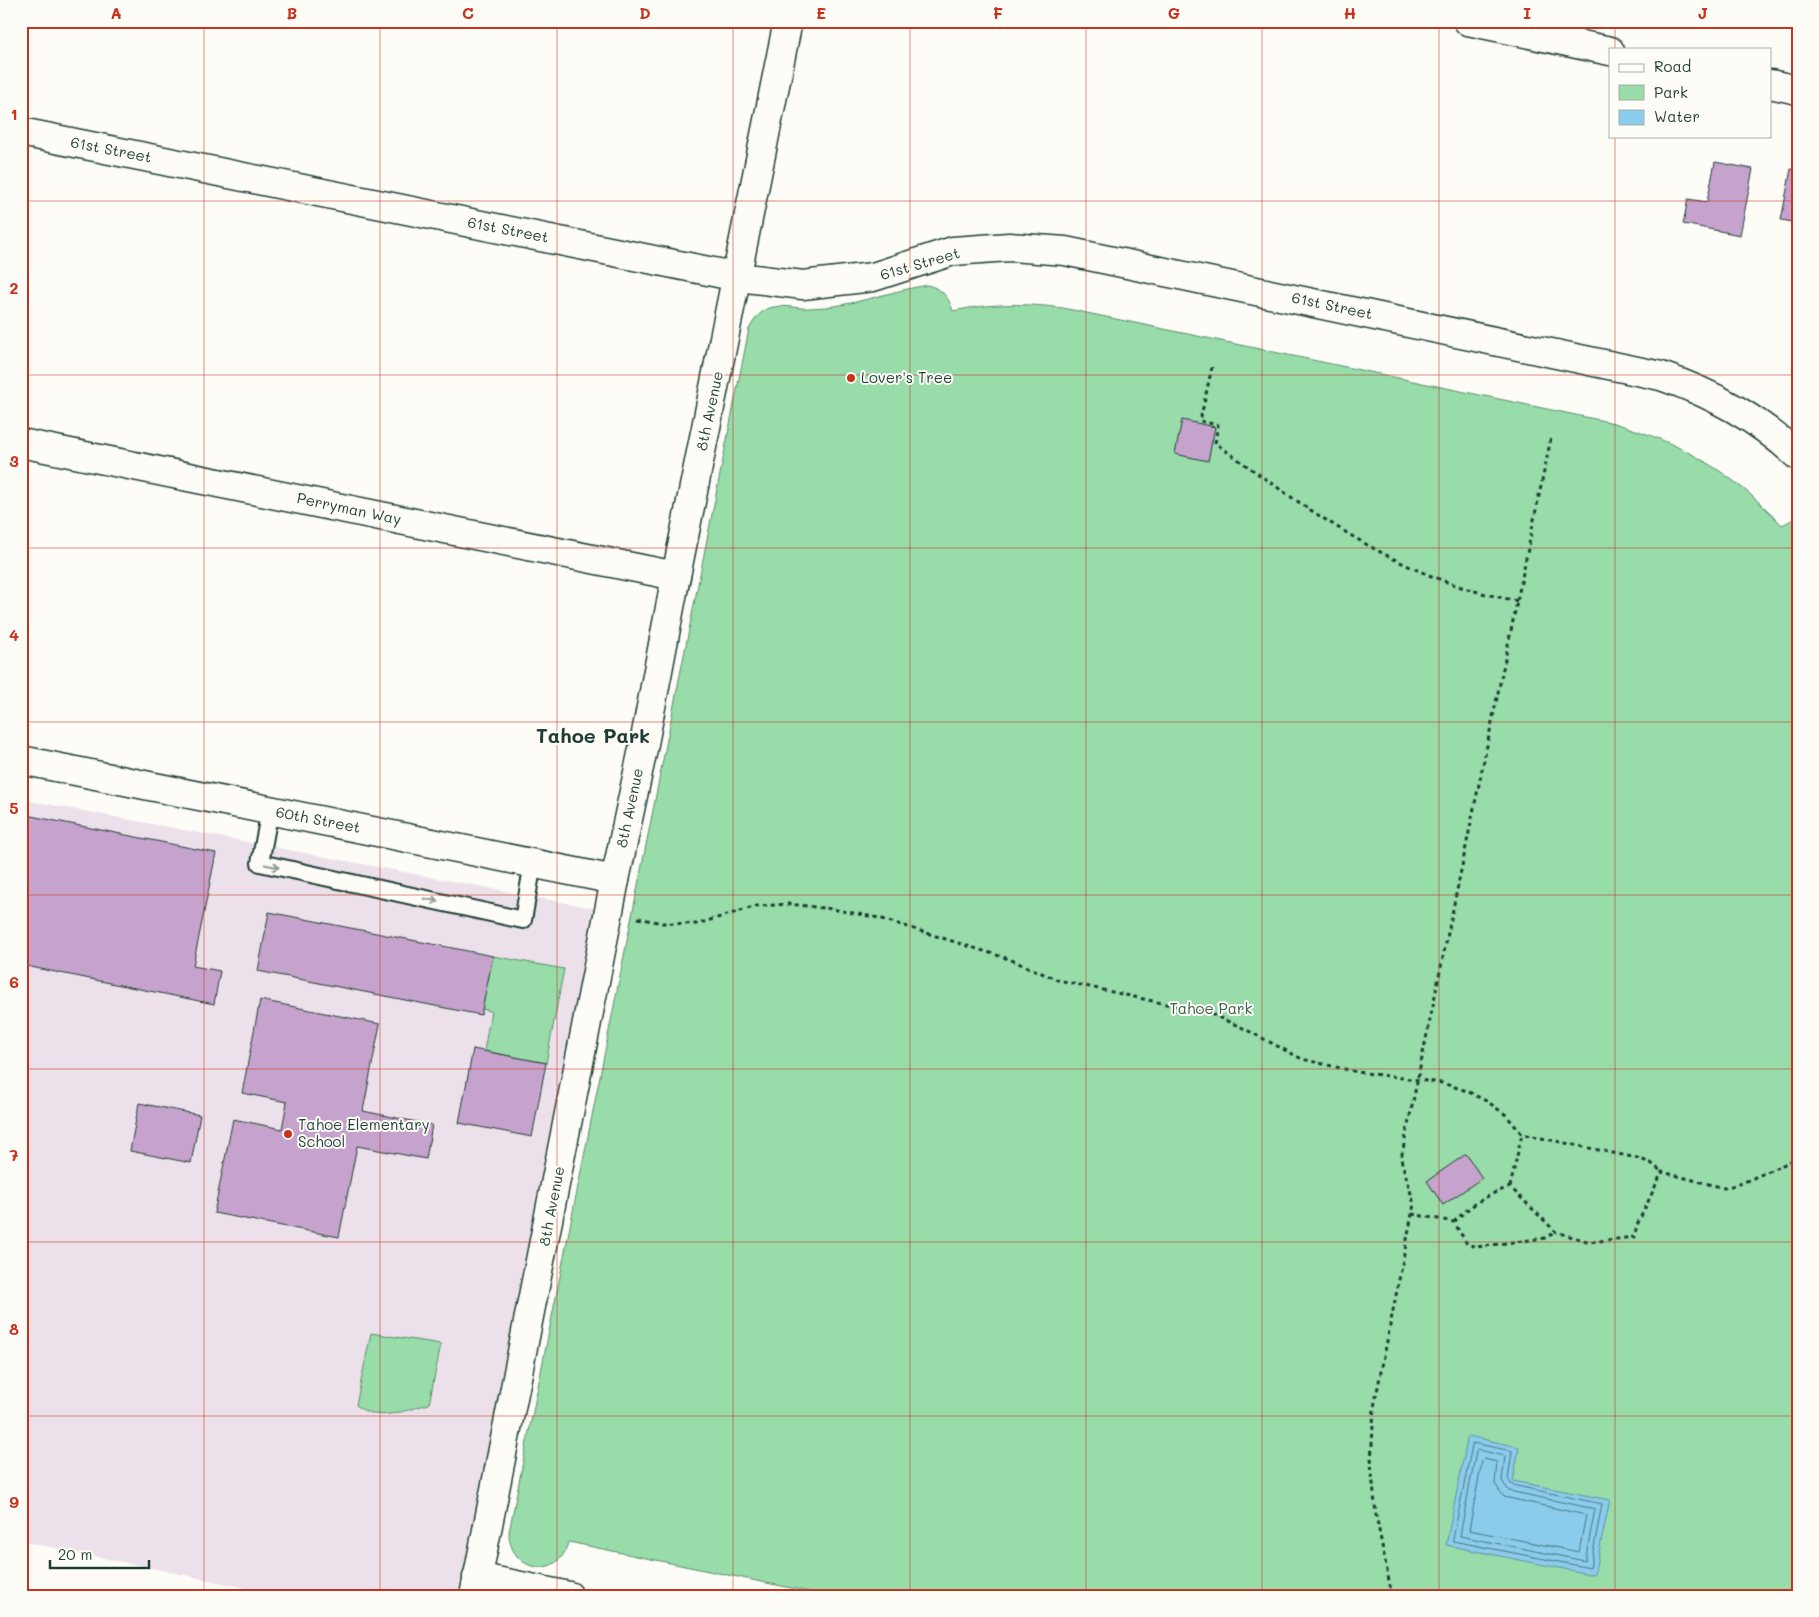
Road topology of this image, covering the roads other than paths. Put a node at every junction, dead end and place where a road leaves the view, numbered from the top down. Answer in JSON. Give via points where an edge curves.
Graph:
{"nodes":[{"id":1,"x":788,"y":21,"type":"edge"},
{"id":2,"x":1468,"y":21,"type":"edge"},
{"id":3,"x":1609,"y":51,"type":"edge"},
{"id":4,"x":1772,"y":84,"type":"edge"},
{"id":5,"x":1798,"y":90,"type":"edge"},
{"id":6,"x":21,"y":132,"type":"edge"},
{"id":7,"x":738,"y":277,"type":"junction"},
{"id":8,"x":21,"y":443,"type":"edge"},
{"id":9,"x":1798,"y":456,"type":"edge"},
{"id":10,"x":676,"y":576,"type":"junction"},
{"id":11,"x":21,"y":760,"type":"edge"},
{"id":12,"x":270,"y":810,"type":"junction"},
{"id":13,"x":533,"y":863,"type":"junction"},
{"id":14,"x":615,"y":880,"type":"junction"},
{"id":15,"x":475,"y":1586,"type":"edge"},
{"id":16,"x":569,"y":1596,"type":"edge"}],
"edges":[{"from":1,"to":7,"type":"street","name":"8th Avenue"},
{"from":2,"to":3,"type":"street"},
{"from":4,"to":5,"type":"street"},
{"from":6,"to":7,"type":"street","name":"61st Street"},
{"from":7,"to":9,"type":"street","name":"61st Street","via":[[803,285],[874,277],[954,251],[1009,247],[1065,251],[1661,376],[1696,388],[1734,407]]},
{"from":7,"to":10,"type":"street","name":"8th Avenue"},
{"from":8,"to":10,"type":"street","name":"Perryman Way"},
{"from":10,"to":14,"type":"street","name":"8th Avenue","via":[[644,750]]},
{"from":11,"to":12,"type":"street","name":"60th Street"},
{"from":12,"to":13,"type":"street","name":"60th Street"},
{"from":12,"to":13,"type":"lane","one_way":true,"via":[[260,863],[523,920]]},
{"from":13,"to":14,"type":"street","name":"60th Street"},
{"from":14,"to":15,"type":"street","name":"8th Avenue"},
{"from":15,"to":16,"type":"street"}]}
